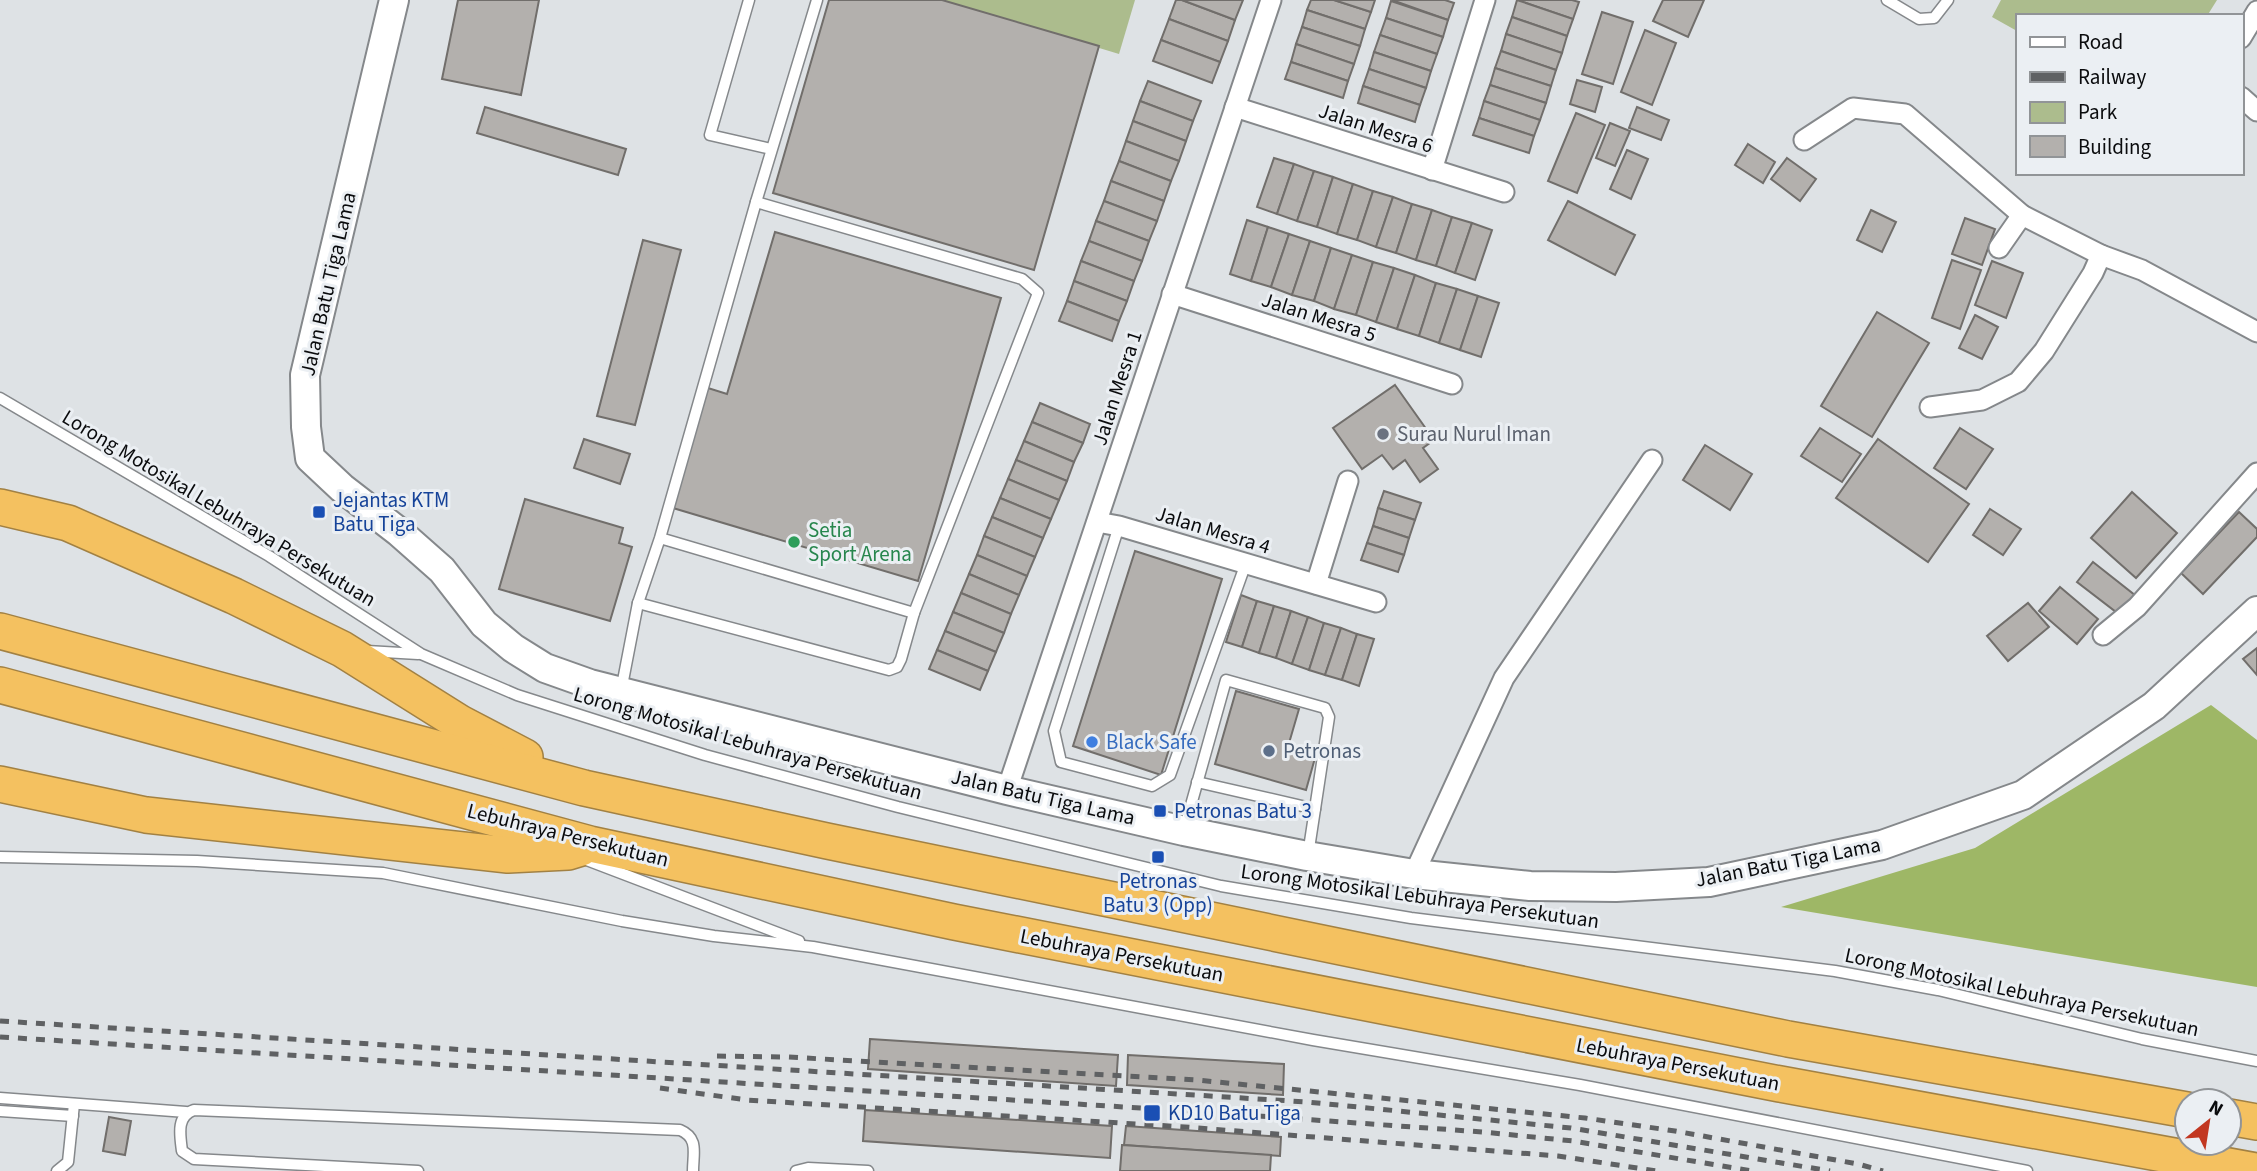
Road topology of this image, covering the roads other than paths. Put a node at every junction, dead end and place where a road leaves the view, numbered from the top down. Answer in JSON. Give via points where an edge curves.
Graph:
{"nodes":[{"id":1,"x":394,"y":0,"type":"edge"},
{"id":2,"x":750,"y":0,"type":"edge"},
{"id":3,"x":817,"y":0,"type":"edge"},
{"id":4,"x":1270,"y":0,"type":"edge"},
{"id":5,"x":1485,"y":0,"type":"edge"},
{"id":6,"x":1887,"y":0,"type":"edge"},
{"id":7,"x":1948,"y":0,"type":"edge"},
{"id":8,"x":2257,"y":11,"type":"edge"},
{"id":9,"x":2243,"y":35,"type":"edge"},
{"id":10,"x":2243,"y":99,"type":"edge"},
{"id":11,"x":1235,"y":107,"type":"junction"},
{"id":12,"x":2257,"y":111,"type":"edge"},
{"id":13,"x":1804,"y":140,"type":"dead end"},
{"id":14,"x":771,"y":149,"type":"junction"},
{"id":15,"x":1432,"y":170,"type":"junction"},
{"id":16,"x":1504,"y":192,"type":"dead end"},
{"id":17,"x":756,"y":202,"type":"junction"},
{"id":18,"x":2022,"y":215,"type":"junction"},
{"id":19,"x":1999,"y":248,"type":"dead end"},
{"id":20,"x":2101,"y":255,"type":"junction"},
{"id":21,"x":1172,"y":294,"type":"junction"},
{"id":22,"x":2257,"y":331,"type":"edge"},
{"id":23,"x":1452,"y":384,"type":"dead end"},
{"id":24,"x":0,"y":398,"type":"edge"},
{"id":25,"x":1930,"y":407,"type":"dead end"},
{"id":26,"x":1652,"y":460,"type":"dead end"},
{"id":27,"x":2257,"y":473,"type":"edge"},
{"id":28,"x":1348,"y":481,"type":"dead end"},
{"id":29,"x":0,"y":495,"type":"edge"},
{"id":30,"x":0,"y":507,"type":"edge"},
{"id":31,"x":1097,"y":522,"type":"junction"},
{"id":32,"x":68,"y":523,"type":"junction"},
{"id":33,"x":1119,"y":526,"type":"junction"},
{"id":34,"x":660,"y":538,"type":"junction"},
{"id":35,"x":1246,"y":564,"type":"junction"},
{"id":36,"x":1315,"y":584,"type":"junction"},
{"id":37,"x":1376,"y":602,"type":"dead end"},
{"id":38,"x":638,"y":603,"type":"junction"},
{"id":39,"x":2257,"y":611,"type":"edge"},
{"id":40,"x":914,"y":613,"type":"junction"},
{"id":41,"x":0,"y":631,"type":"edge"},
{"id":42,"x":2103,"y":635,"type":"dead end"},
{"id":43,"x":342,"y":649,"type":"junction"},
{"id":44,"x":421,"y":654,"type":"junction"},
{"id":45,"x":0,"y":685,"type":"edge"},
{"id":46,"x":621,"y":691,"type":"junction"},
{"id":47,"x":1197,"y":782,"type":"junction"},
{"id":48,"x":0,"y":784,"type":"edge"},
{"id":49,"x":583,"y":788,"type":"junction"},
{"id":50,"x":1007,"y":790,"type":"junction"},
{"id":51,"x":1315,"y":809,"type":"junction"},
{"id":52,"x":1184,"y":831,"type":"junction"},
{"id":53,"x":579,"y":848,"type":"junction"},
{"id":54,"x":1307,"y":856,"type":"junction"},
{"id":55,"x":0,"y":857,"type":"edge"},
{"id":56,"x":1414,"y":874,"type":"junction"},
{"id":57,"x":813,"y":947,"type":"junction"},
{"id":58,"x":2257,"y":1060,"type":"edge"},
{"id":59,"x":0,"y":1098,"type":"edge"},
{"id":60,"x":74,"y":1104,"type":"junction"},
{"id":61,"x":2173,"y":1108,"type":"edge"},
{"id":62,"x":0,"y":1111,"type":"edge"},
{"id":63,"x":186,"y":1112,"type":"junction"},
{"id":64,"x":73,"y":1116,"type":"junction"},
{"id":65,"x":57,"y":1171,"type":"edge"},
{"id":66,"x":418,"y":1171,"type":"edge"},
{"id":67,"x":693,"y":1171,"type":"edge"},
{"id":68,"x":796,"y":1171,"type":"edge"},
{"id":69,"x":868,"y":1171,"type":"edge"},
{"id":70,"x":2027,"y":1171,"type":"edge"},
{"id":71,"x":2256,"y":1171,"type":"edge"}],
"edges":[{"from":1,"to":46,"type":"street","name":"Jalan Batu Tiga Lama","via":[[305,375],[310,458],[442,570],[484,624],[513,648],[545,668]]},
{"from":2,"to":14,"type":"lane","via":[[710,135]]},
{"from":3,"to":14,"type":"lane"},
{"from":4,"to":11,"type":"street","name":"Jalan Mesra 1"},
{"from":5,"to":15,"type":"street"},
{"from":6,"to":7,"type":"lane","via":[[1919,19],[1934,18]]},
{"from":8,"to":9,"type":"street"},
{"from":10,"to":12,"type":"street"},
{"from":11,"to":15,"type":"street","name":"Jalan Mesra 6"},
{"from":11,"to":21,"type":"street","name":"Jalan Mesra 1"},
{"from":13,"to":18,"type":"street","via":[[1853,108],[1905,114]]},
{"from":14,"to":17,"type":"lane"},
{"from":15,"to":16,"type":"street","name":"Jalan Mesra 6"},
{"from":17,"to":34,"type":"lane"},
{"from":17,"to":40,"type":"lane","via":[[1022,279],[1038,293]]},
{"from":18,"to":19,"type":"street"},
{"from":18,"to":20,"type":"street"},
{"from":20,"to":22,"type":"street","via":[[2142,270]]},
{"from":20,"to":25,"type":"street","via":[[2044,351],[2018,382],[1982,400]]},
{"from":21,"to":23,"type":"street","name":"Jalan Mesra 5"},
{"from":21,"to":31,"type":"street","name":"Jalan Mesra 1"},
{"from":24,"to":44,"type":"lane","name":"Lorong Motosikal Lebuhraya Persekutuan","via":[[269,556]]},
{"from":26,"to":56,"type":"street","via":[[1504,678]]},
{"from":27,"to":42,"type":"street","via":[[2137,607]]},
{"from":28,"to":36,"type":"street"},
{"from":29,"to":32,"type":"highway"},
{"from":30,"to":32,"type":"highway"},
{"from":31,"to":33,"type":"street","name":"Jalan Mesra 4"},
{"from":31,"to":50,"type":"street","name":"Jalan Mesra 1"},
{"from":32,"to":43,"type":"highway"},
{"from":33,"to":35,"type":"street","name":"Jalan Mesra 4"},
{"from":33,"to":35,"type":"lane","via":[[1054,731],[1061,762],[1152,786],[1170,775]]},
{"from":34,"to":38,"type":"lane"},
{"from":34,"to":40,"type":"lane"},
{"from":35,"to":36,"type":"street","name":"Jalan Mesra 4"},
{"from":36,"to":37,"type":"street","name":"Jalan Mesra 4"},
{"from":38,"to":40,"type":"lane","via":[[889,670],[901,659]]},
{"from":38,"to":46,"type":"lane"},
{"from":39,"to":56,"type":"street","name":"Jalan Batu Tiga Lama","via":[[2154,706],[2023,795],[1882,845],[1696,883],[1530,886]]},
{"from":41,"to":49,"type":"highway"},
{"from":43,"to":44,"type":"lane"},
{"from":43,"to":49,"type":"highway","via":[[460,723]]},
{"from":44,"to":58,"type":"lane","name":"Lorong Motosikal Lebuhraya Persekutuan","via":[[517,695],[705,755],[1221,886],[1411,918],[1835,971],[1938,990],[2142,1040]]},
{"from":45,"to":53,"type":"highway","name":"Lebuhraya Persekutuan"},
{"from":46,"to":50,"type":"street","name":"Jalan Batu Tiga Lama"},
{"from":47,"to":51,"type":"lane"},
{"from":47,"to":51,"type":"lane","via":[[1226,680],[1325,708],[1329,717]]},
{"from":47,"to":52,"type":"lane"},
{"from":48,"to":53,"type":"highway","via":[[146,815],[508,855]]},
{"from":49,"to":61,"type":"highway","via":[[1788,1039]]},
{"from":50,"to":52,"type":"street","name":"Jalan Batu Tiga Lama"},
{"from":51,"to":54,"type":"lane"},
{"from":52,"to":54,"type":"street","name":"Jalan Batu Tiga Lama"},
{"from":53,"to":57,"type":"lane"},
{"from":53,"to":71,"type":"highway","name":"Lebuhraya Persekutuan","via":[[1780,1084]]},
{"from":54,"to":56,"type":"street","name":"Jalan Batu Tiga Lama"},
{"from":55,"to":57,"type":"lane","via":[[383,873],[635,923]]},
{"from":57,"to":70,"type":"lane"},
{"from":59,"to":60,"type":"lane"},
{"from":60,"to":63,"type":"lane"},
{"from":60,"to":64,"type":"lane"},
{"from":62,"to":64,"type":"lane"},
{"from":63,"to":66,"type":"lane","via":[[182,1151],[194,1159]]},
{"from":63,"to":67,"type":"lane","via":[[680,1129],[693,1141]]},
{"from":64,"to":65,"type":"lane","via":[[68,1162]]},
{"from":68,"to":69,"type":"lane"}]}
